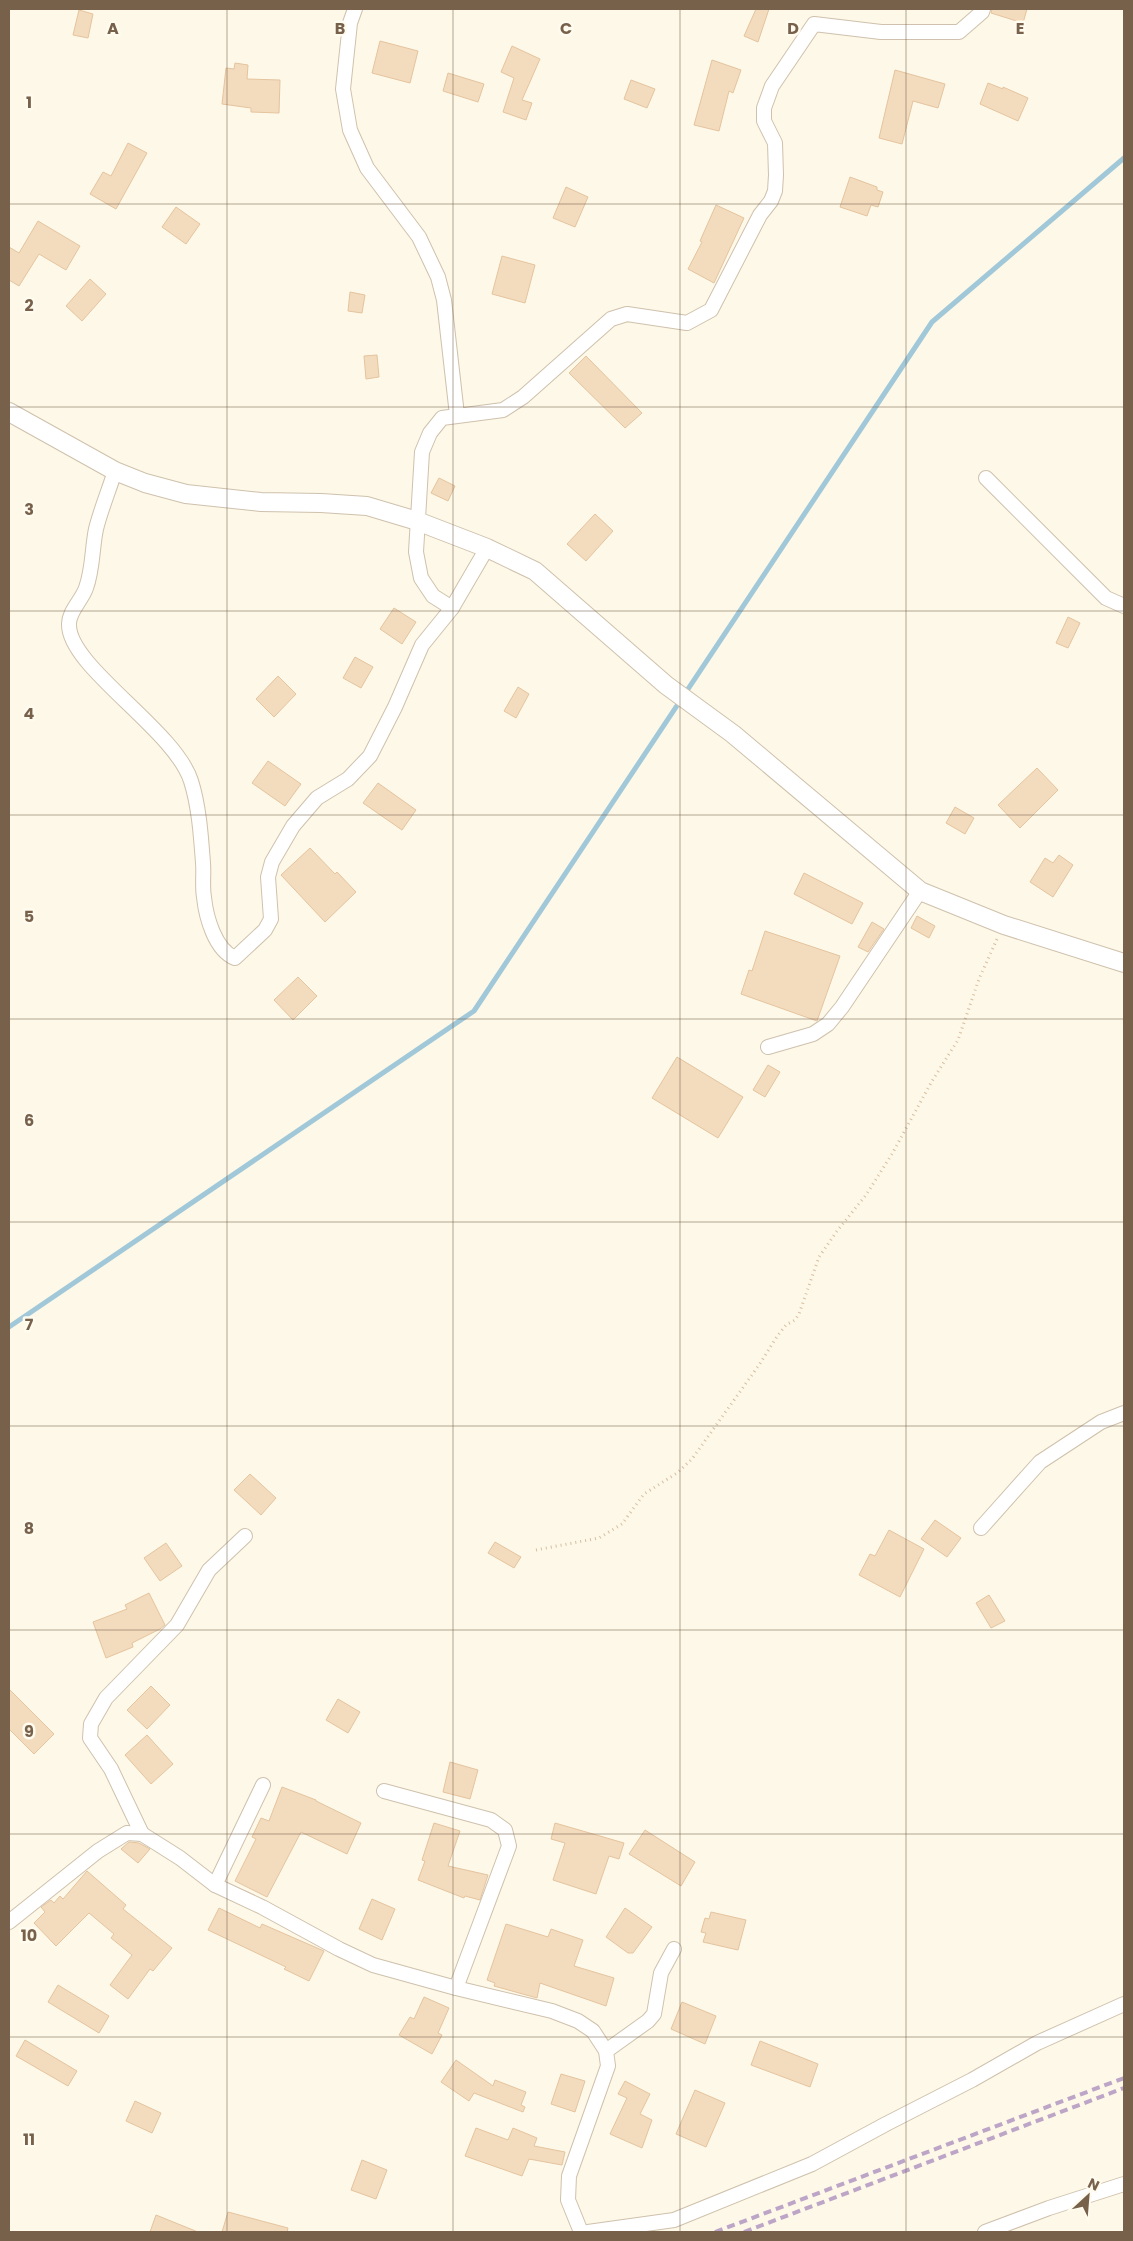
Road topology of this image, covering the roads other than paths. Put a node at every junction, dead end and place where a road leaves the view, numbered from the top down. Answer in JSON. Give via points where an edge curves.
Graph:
{"nodes":[{"id":1,"x":354,"y":9,"type":"edge"},
{"id":2,"x":983,"y":9,"type":"edge"},
{"id":3,"x":9,"y":412,"type":"edge"},
{"id":4,"x":457,"y":415,"type":"junction"},
{"id":5,"x":115,"y":471,"type":"junction"},
{"id":6,"x":986,"y":478,"type":"dead end"},
{"id":7,"x":417,"y":521,"type":"junction"},
{"id":8,"x":487,"y":548,"type":"junction"},
{"id":9,"x":1124,"y":606,"type":"edge"},
{"id":10,"x":452,"y":608,"type":"junction"},
{"id":11,"x":920,"y":891,"type":"junction"},
{"id":12,"x":1124,"y":963,"type":"edge"},
{"id":13,"x":768,"y":1047,"type":"dead end"},
{"id":14,"x":1124,"y":1413,"type":"edge"},
{"id":15,"x":981,"y":1528,"type":"dead end"},
{"id":16,"x":245,"y":1536,"type":"dead end"},
{"id":17,"x":263,"y":1785,"type":"dead end"},
{"id":18,"x":384,"y":1790,"type":"dead end"},
{"id":19,"x":142,"y":1834,"type":"junction"},
{"id":20,"x":215,"y":1885,"type":"junction"},
{"id":21,"x":9,"y":1922,"type":"edge"},
{"id":22,"x":674,"y":1949,"type":"dead end"},
{"id":23,"x":456,"y":1988,"type":"junction"},
{"id":24,"x":1124,"y":2004,"type":"edge"},
{"id":25,"x":606,"y":2051,"type":"junction"},
{"id":26,"x":1124,"y":2184,"type":"edge"},
{"id":27,"x":581,"y":2232,"type":"edge"},
{"id":28,"x":588,"y":2232,"type":"edge"},
{"id":29,"x":986,"y":2232,"type":"edge"}],
"edges":[{"from":1,"to":4,"type":"street","via":[[344,90],[350,130],[367,168],[419,237],[438,278],[444,300]]},
{"from":2,"to":4,"type":"street","via":[[959,32],[881,32],[814,24],[788,59],[764,108],[764,121],[774,143],[775,192],[711,310],[687,323],[627,314],[611,319],[523,397],[503,410]]},
{"from":3,"to":5,"type":"street"},
{"from":4,"to":7,"type":"street","via":[[442,418],[430,433],[422,452]]},
{"from":5,"to":7,"type":"street","via":[[186,494],[261,502],[367,506]]},
{"from":5,"to":10,"type":"street","via":[[96,529],[86,588],[68,625],[72,639],[85,659],[161,736],[182,762],[191,781],[198,820],[203,896],[208,918],[220,945],[235,958],[265,930],[271,919],[268,877],[272,862],[293,826],[317,798],[348,779],[370,756],[422,645]]},
{"from":6,"to":9,"type":"street","via":[[1106,598]]},
{"from":7,"to":8,"type":"street"},
{"from":7,"to":10,"type":"street","via":[[416,552],[421,578],[433,596]]},
{"from":8,"to":10,"type":"street"},
{"from":8,"to":11,"type":"street","via":[[535,571],[667,686],[733,734]]},
{"from":11,"to":12,"type":"street","via":[[1004,925]]},
{"from":11,"to":13,"type":"street","via":[[828,1024],[813,1034]]},
{"from":14,"to":15,"type":"street","via":[[1101,1422],[1040,1462]]},
{"from":16,"to":19,"type":"street","via":[[209,1570],[177,1625],[106,1698],[91,1724],[90,1738],[111,1769]]},
{"from":17,"to":20,"type":"street"},
{"from":18,"to":23,"type":"street","via":[[491,1820],[505,1830],[509,1846]]},
{"from":19,"to":20,"type":"street"},
{"from":19,"to":21,"type":"street","via":[[128,1833],[98,1850]]},
{"from":20,"to":23,"type":"street","via":[[373,1965]]},
{"from":22,"to":25,"type":"street","via":[[661,1972],[654,2014]]},
{"from":23,"to":25,"type":"street","via":[[552,2011],[578,2021],[593,2031]]},
{"from":24,"to":28,"type":"street","via":[[1037,2043],[812,2164],[674,2220]]},
{"from":25,"to":27,"type":"street","via":[[608,2066],[604,2082],[569,2176],[568,2200]]},
{"from":26,"to":29,"type":"street"}]}
